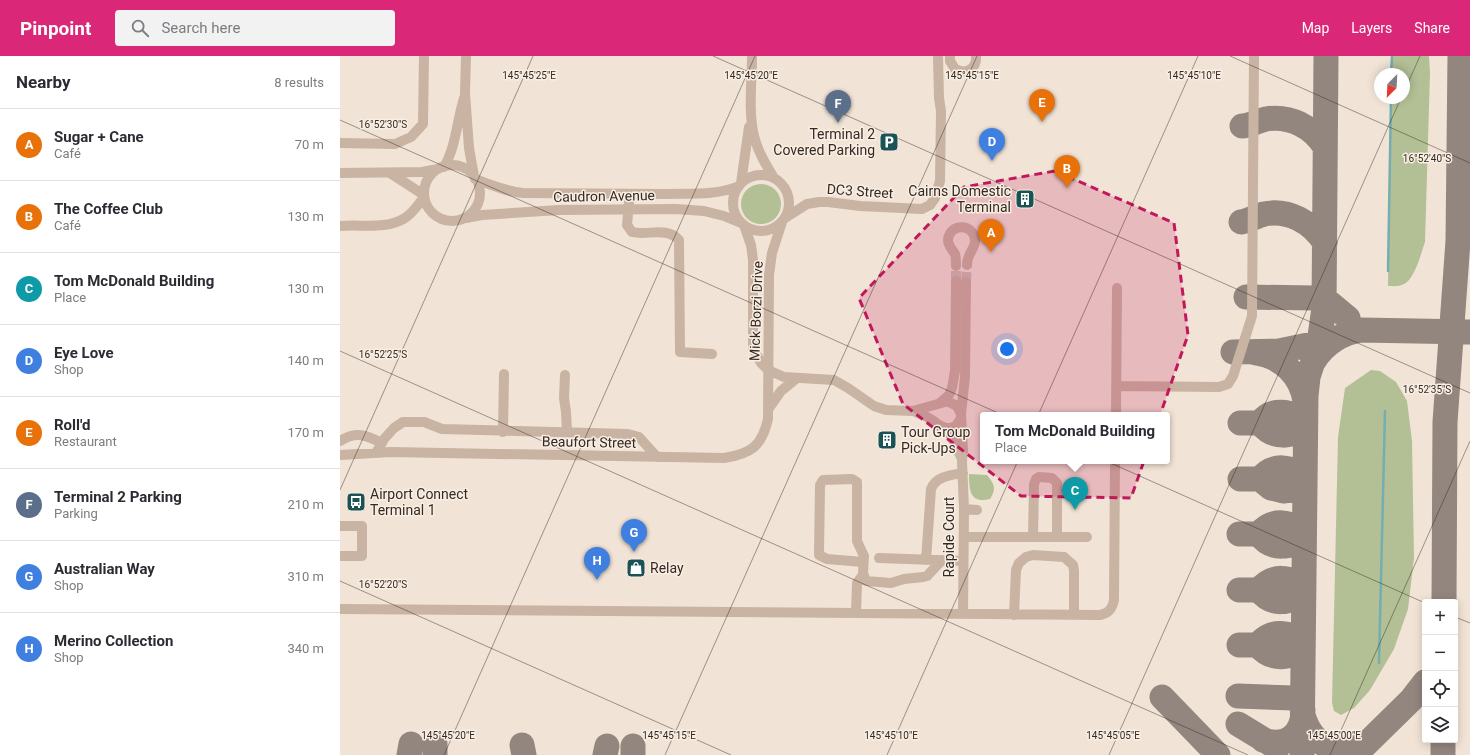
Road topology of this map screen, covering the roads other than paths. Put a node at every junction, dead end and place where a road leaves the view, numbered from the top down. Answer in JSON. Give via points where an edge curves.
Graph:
{"nodes":[{"id":1,"x":424,"y":56,"type":"edge"},
{"id":2,"x":466,"y":56,"type":"edge"},
{"id":3,"x":473,"y":56,"type":"edge"},
{"id":4,"x":752,"y":56,"type":"edge"},
{"id":5,"x":938,"y":56,"type":"edge"},
{"id":6,"x":950,"y":56,"type":"edge"},
{"id":7,"x":976,"y":56,"type":"edge"},
{"id":8,"x":1254,"y":56,"type":"edge"},
{"id":9,"x":466,"y":70,"type":"junction"},
{"id":10,"x":465,"y":93,"type":"junction"},
{"id":11,"x":751,"y":111,"type":"junction"},
{"id":12,"x":340,"y":143,"type":"edge"},
{"id":13,"x":442,"y":168,"type":"junction"},
{"id":14,"x":340,"y":173,"type":"edge"},
{"id":15,"x":390,"y":173,"type":"junction"},
{"id":16,"x":475,"y":177,"type":"junction"},
{"id":17,"x":774,"y":178,"type":"junction"},
{"id":18,"x":740,"y":185,"type":"junction"},
{"id":19,"x":630,"y":194,"type":"junction"},
{"id":20,"x":424,"y":196,"type":"junction"},
{"id":21,"x":628,"y":209,"type":"junction"},
{"id":22,"x":466,"y":218,"type":"junction"},
{"id":23,"x":783,"y":220,"type":"junction"},
{"id":24,"x":743,"y":224,"type":"junction"},
{"id":25,"x":340,"y":226,"type":"edge"},
{"id":26,"x":967,"y":265,"type":"tunnel mouth"},
{"id":27,"x":956,"y":266,"type":"tunnel mouth"},
{"id":28,"x":956,"y":282,"type":"tunnel mouth"},
{"id":29,"x":966,"y":282,"type":"tunnel mouth"},
{"id":30,"x":1117,"y":288,"type":"dead end"},
{"id":31,"x":712,"y":354,"type":"dead end"},
{"id":32,"x":768,"y":370,"type":"junction"},
{"id":33,"x":504,"y":374,"type":"dead end"},
{"id":34,"x":565,"y":375,"type":"dead end"},
{"id":35,"x":797,"y":378,"type":"junction"},
{"id":36,"x":1116,"y":386,"type":"junction"},
{"id":37,"x":940,"y":403,"type":"junction"},
{"id":38,"x":769,"y":408,"type":"junction"},
{"id":39,"x":913,"y":411,"type":"junction"},
{"id":40,"x":1116,"y":412,"type":"edge"},
{"id":41,"x":961,"y":416,"type":"junction"},
{"id":42,"x":948,"y":429,"type":"junction"},
{"id":43,"x":503,"y":432,"type":"junction"},
{"id":44,"x":567,"y":432,"type":"junction"},
{"id":45,"x":340,"y":441,"type":"edge"},
{"id":46,"x":382,"y":443,"type":"junction"},
{"id":47,"x":376,"y":453,"type":"junction"},
{"id":48,"x":340,"y":455,"type":"edge"},
{"id":49,"x":657,"y":457,"type":"junction"},
{"id":50,"x":962,"y":461,"type":"junction"},
{"id":51,"x":1115,"y":464,"type":"edge"},
{"id":52,"x":963,"y":473,"type":"junction"},
{"id":53,"x":964,"y":509,"type":"junction"},
{"id":54,"x":977,"y":510,"type":"dead end"},
{"id":55,"x":340,"y":526,"type":"edge"},
{"id":56,"x":964,"y":537,"type":"junction"},
{"id":57,"x":1033,"y":537,"type":"junction"},
{"id":58,"x":1058,"y":537,"type":"junction"},
{"id":59,"x":1087,"y":537,"type":"dead end"},
{"id":60,"x":340,"y":556,"type":"edge"},
{"id":61,"x":879,"y":558,"type":"dead end"},
{"id":62,"x":926,"y":560,"type":"junction"},
{"id":63,"x":942,"y":560,"type":"junction"},
{"id":64,"x":963,"y":561,"type":"junction"},
{"id":65,"x":863,"y":562,"type":"junction"},
{"id":66,"x":863,"y":575,"type":"junction"},
{"id":67,"x":340,"y":609,"type":"edge"},
{"id":68,"x":856,"y":614,"type":"junction"},
{"id":69,"x":963,"y":614,"type":"junction"},
{"id":70,"x":1014,"y":615,"type":"junction"},
{"id":71,"x":1074,"y":615,"type":"junction"}],
"edges":[{"from":1,"to":12,"type":"street","via":[[423,124],[411,137],[395,144]]},
{"from":2,"to":9,"type":"street"},
{"from":3,"to":9,"type":"street"},
{"from":4,"to":11,"type":"street"},
{"from":5,"to":23,"type":"street","name":"DC3 Street","via":[[939,98],[942,111],[940,181],[930,205],[922,208],[819,202],[807,204]]},
{"from":6,"to":7,"type":"street","via":[[955,69],[963,72],[974,67]]},
{"from":8,"to":36,"type":"street","via":[[1252,316],[1234,376],[1228,384],[1219,387]]},
{"from":9,"to":10,"type":"street"},
{"from":10,"to":13,"type":"street","via":[[453,145]]},
{"from":10,"to":16,"type":"street","via":[[469,148]]},
{"from":11,"to":17,"type":"street","via":[[756,143]]},
{"from":11,"to":18,"type":"street"},
{"from":13,"to":15,"type":"street","via":[[422,172]]},
{"from":13,"to":16,"type":"street","via":[[458,166]]},
{"from":13,"to":20,"type":"street","via":[[433,173],[428,180]]},
{"from":14,"to":15,"type":"street"},
{"from":15,"to":20,"type":"street"},
{"from":16,"to":19,"type":"street","name":"Caudron Avenue","via":[[510,192]]},
{"from":16,"to":22,"type":"street","via":[[480,194],[474,211]]},
{"from":17,"to":18,"type":"street","via":[[757,175]]},
{"from":17,"to":23,"type":"street","via":[[781,183],[788,196],[788,211]]},
{"from":18,"to":19,"type":"street","name":"Caudron Avenue","via":[[711,193]]},
{"from":18,"to":24,"type":"street","via":[[733,198],[733,205],[737,217]]},
{"from":19,"to":21,"type":"street"},
{"from":20,"to":22,"type":"street","via":[[432,213],[440,218],[458,221]]},
{"from":20,"to":25,"type":"street","via":[[406,218],[396,223]]},
{"from":21,"to":22,"type":"street","name":"Caudron Avenue","via":[[559,210]]},
{"from":21,"to":24,"type":"street","name":"Caudron Avenue","via":[[704,211]]},
{"from":21,"to":31,"type":"street","via":[[627,225],[632,232],[669,233],[678,240],[680,352]]},
{"from":23,"to":24,"type":"street","via":[[776,227],[760,231]]},
{"from":23,"to":32,"type":"street","name":"Mick Borzi Drive","via":[[770,266]]},
{"from":24,"to":32,"type":"street","name":"Mick Borzi Drive","via":[[751,245],[753,260],[753,348]]},
{"from":26,"to":27,"type":"street","via":[[967,258],[974,247],[975,239],[971,231],[959,227],[951,232],[948,240],[955,255]]},
{"from":28,"to":37,"type":"street","via":[[955,372],[949,395]]},
{"from":29,"to":41,"type":"street","name":"Rapide Court","via":[[965,377]]},
{"from":30,"to":36,"type":"street"},
{"from":32,"to":35,"type":"street","via":[[784,378]]},
{"from":32,"to":38,"type":"street","name":"Beaufort Street"},
{"from":33,"to":43,"type":"street"},
{"from":34,"to":44,"type":"street"},
{"from":35,"to":38,"type":"street","via":[[781,392]]},
{"from":35,"to":39,"type":"street","via":[[834,380],[874,406]]},
{"from":36,"to":40,"type":"street"},
{"from":37,"to":39,"type":"street"},
{"from":37,"to":41,"type":"street","via":[[953,403]]},
{"from":38,"to":49,"type":"street","name":"Beaufort Street","via":[[764,433],[758,443],[743,454],[724,458]]},
{"from":39,"to":42,"type":"street"},
{"from":41,"to":42,"type":"street","via":[[959,423]]},
{"from":41,"to":50,"type":"street","name":"Rapide Court"},
{"from":42,"to":50,"type":"street","name":"Rapide Court"},
{"from":43,"to":44,"type":"street"},
{"from":43,"to":46,"type":"street","via":[[442,429],[424,422],[403,422],[394,428]]},
{"from":44,"to":49,"type":"street","via":[[628,434],[639,437]]},
{"from":45,"to":46,"type":"street","via":[[348,436],[359,435]]},
{"from":46,"to":47,"type":"street"},
{"from":47,"to":48,"type":"street","name":"Beaufort Street"},
{"from":47,"to":49,"type":"street","name":"Beaufort Street"},
{"from":50,"to":52,"type":"street","name":"Rapide Court"},
{"from":51,"to":71,"type":"street","via":[[1113,606],[1106,614]]},
{"from":52,"to":53,"type":"street","name":"Rapide Court"},
{"from":52,"to":62,"type":"street","via":[[937,480],[931,488]]},
{"from":53,"to":54,"type":"street"},
{"from":53,"to":56,"type":"street","name":"Rapide Court"},
{"from":55,"to":60,"type":"street","via":[[362,526],[362,556]]},
{"from":56,"to":57,"type":"street"},
{"from":56,"to":64,"type":"street","name":"Rapide Court"},
{"from":57,"to":58,"type":"street"},
{"from":57,"to":58,"type":"street","via":[[1034,484],[1039,477],[1052,478],[1057,483]]},
{"from":58,"to":59,"type":"street"},
{"from":61,"to":62,"type":"street"},
{"from":62,"to":63,"type":"street"},
{"from":63,"to":64,"type":"street"},
{"from":63,"to":66,"type":"street","via":[[925,577],[894,583],[866,581]]},
{"from":64,"to":69,"type":"street","name":"Rapide Court"},
{"from":65,"to":65,"type":"street","via":[[863,554],[857,541],[857,482],[852,479],[823,480],[820,485],[819,555],[827,559]]},
{"from":65,"to":66,"type":"street"},
{"from":66,"to":68,"type":"street","via":[[857,583]]},
{"from":67,"to":68,"type":"street"},
{"from":68,"to":69,"type":"street"},
{"from":69,"to":70,"type":"street"},
{"from":70,"to":71,"type":"street"},
{"from":70,"to":71,"type":"street","via":[[1017,567],[1023,559],[1033,555],[1064,556],[1073,566]]}]}
